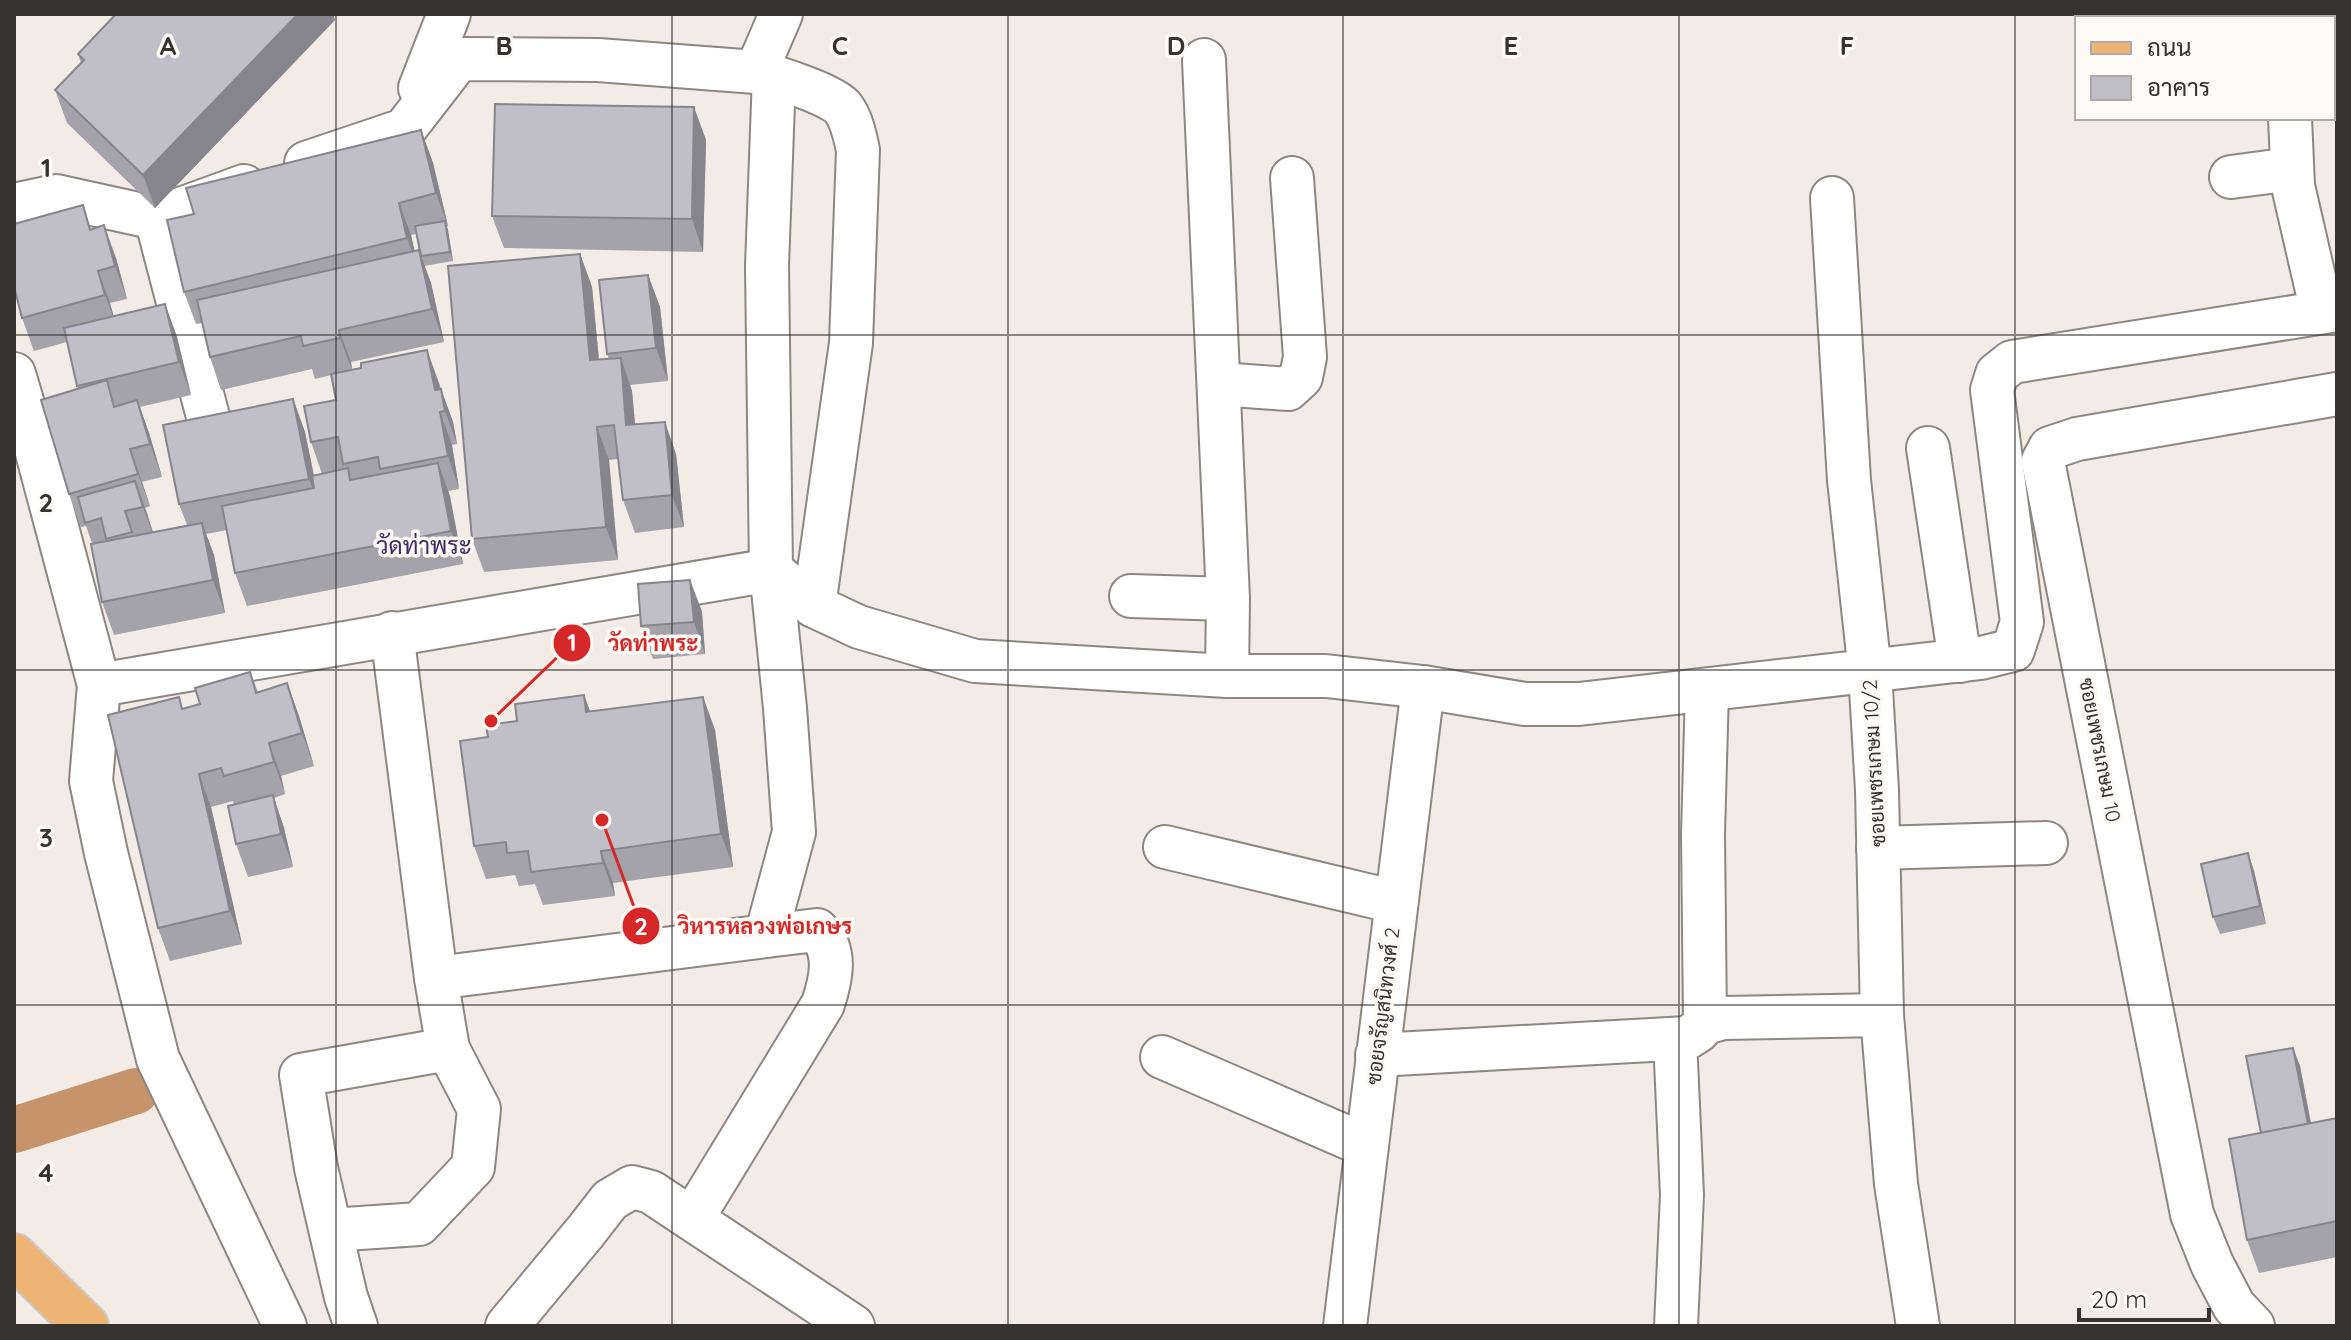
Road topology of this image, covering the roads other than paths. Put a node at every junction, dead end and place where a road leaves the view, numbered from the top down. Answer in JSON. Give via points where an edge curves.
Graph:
{"nodes":[{"id":1,"x":449,"y":14,"type":"edge"},
{"id":2,"x":781,"y":14,"type":"edge"},
{"id":3,"x":1204,"y":60,"type":"dead end"},
{"id":4,"x":765,"y":74,"type":"junction"},
{"id":5,"x":2290,"y":120,"type":"edge"},
{"id":6,"x":404,"y":130,"type":"junction"},
{"id":7,"x":2292,"y":169,"type":"junction"},
{"id":8,"x":2231,"y":177,"type":"dead end"},
{"id":9,"x":1292,"y":178,"type":"dead end"},
{"id":10,"x":1832,"y":198,"type":"dead end"},
{"id":11,"x":14,"y":205,"type":"edge"},
{"id":12,"x":156,"y":218,"type":"junction"},
{"id":13,"x":2329,"y":311,"type":"edge"},
{"id":14,"x":14,"y":374,"type":"edge"},
{"id":15,"x":1220,"y":384,"type":"junction"},
{"id":16,"x":2337,"y":394,"type":"edge"},
{"id":17,"x":212,"y":432,"type":"edge"},
{"id":18,"x":1928,"y":448,"type":"dead end"},
{"id":19,"x":771,"y":570,"type":"junction"},
{"id":20,"x":1131,"y":596,"type":"dead end"},
{"id":21,"x":1228,"y":599,"type":"junction"},
{"id":22,"x":814,"y":606,"type":"junction"},
{"id":23,"x":392,"y":633,"type":"junction"},
{"id":24,"x":1960,"y":661,"type":"junction"},
{"id":25,"x":1870,"y":672,"type":"junction"},
{"id":26,"x":1227,"y":676,"type":"junction"},
{"id":27,"x":99,"y":685,"type":"junction"},
{"id":28,"x":1423,"y":687,"type":"junction"},
{"id":29,"x":1707,"y":690,"type":"junction"},
{"id":30,"x":2046,"y":843,"type":"dead end"},
{"id":31,"x":1165,"y":847,"type":"dead end"},
{"id":32,"x":1878,"y":848,"type":"junction"},
{"id":33,"x":1396,"y":902,"type":"junction"},
{"id":34,"x":766,"y":936,"type":"junction"},
{"id":35,"x":436,"y":978,"type":"junction"},
{"id":36,"x":1882,"y":1015,"type":"junction"},
{"id":37,"x":1690,"y":1031,"type":"junction"},
{"id":38,"x":448,"y":1049,"type":"junction"},
{"id":39,"x":1377,"y":1055,"type":"junction"},
{"id":40,"x":1162,"y":1057,"type":"dead end"},
{"id":41,"x":1367,"y":1146,"type":"junction"},
{"id":42,"x":692,"y":1219,"type":"junction"},
{"id":43,"x":331,"y":1230,"type":"junction"},
{"id":44,"x":14,"y":1256,"type":"edge"},
{"id":45,"x":86,"y":1326,"type":"edge"},
{"id":46,"x":285,"y":1326,"type":"edge"},
{"id":47,"x":356,"y":1326,"type":"edge"},
{"id":48,"x":507,"y":1326,"type":"edge"},
{"id":49,"x":853,"y":1326,"type":"edge"},
{"id":50,"x":1345,"y":1326,"type":"edge"},
{"id":51,"x":1676,"y":1326,"type":"edge"},
{"id":52,"x":1918,"y":1326,"type":"edge"},
{"id":53,"x":2253,"y":1326,"type":"edge"}],
"edges":[{"from":1,"to":6,"type":"street"},
{"from":2,"to":4,"type":"street"},
{"from":3,"to":15,"type":"street"},
{"from":4,"to":6,"type":"street","via":[[598,60],[459,59]]},
{"from":4,"to":19,"type":"street"},
{"from":4,"to":22,"type":"street","via":[[842,106],[858,150],[851,343]]},
{"from":5,"to":7,"type":"street"},
{"from":6,"to":12,"type":"street"},
{"from":7,"to":8,"type":"street"},
{"from":7,"to":13,"type":"street"},
{"from":9,"to":15,"type":"street","via":[[1305,357],[1301,377],[1288,389]]},
{"from":10,"to":25,"type":"street","name":"ซอยเพชรเกษม 10/2","via":[[1849,480]]},
{"from":11,"to":12,"type":"street","via":[[56,196]]},
{"from":12,"to":17,"type":"street"},
{"from":13,"to":24,"type":"street","via":[[2012,362],[1997,374],[1992,390],[2022,622],[2013,650]]},
{"from":14,"to":27,"type":"street"},
{"from":15,"to":21,"type":"street"},
{"from":16,"to":53,"type":"street","name":"ซอยเพชรเกษม 10","via":[[2077,439],[2050,448],[2043,461],[2192,1214],[2234,1306]]},
{"from":18,"to":24,"type":"street"},
{"from":19,"to":22,"type":"street"},
{"from":19,"to":23,"type":"street"},
{"from":19,"to":34,"type":"street","via":[[794,832]]},
{"from":20,"to":21,"type":"street"},
{"from":21,"to":26,"type":"street"},
{"from":22,"to":26,"type":"street","via":[[859,627],[975,661]]},
{"from":23,"to":27,"type":"street"},
{"from":23,"to":35,"type":"street"},
{"from":24,"to":25,"type":"street"},
{"from":25,"to":29,"type":"street"},
{"from":25,"to":32,"type":"street","name":"ซอยเพชรเกษม 10/2"},
{"from":26,"to":28,"type":"street","via":[[1326,676]]},
{"from":27,"to":46,"type":"street","via":[[91,781],[158,1059]]},
{"from":28,"to":29,"type":"street","via":[[1525,704],[1579,704]]},
{"from":28,"to":33,"type":"street","name":"ซอยจรัญสนิทวงศ์ 2"},
{"from":29,"to":37,"type":"street"},
{"from":30,"to":32,"type":"street"},
{"from":31,"to":33,"type":"street"},
{"from":32,"to":36,"type":"street","name":"ซอยเพชรเกษม 10/2"},
{"from":33,"to":39,"type":"street","name":"ซอยจรัญสนิทวงศ์ 2"},
{"from":34,"to":35,"type":"street"},
{"from":34,"to":42,"type":"street","via":[[817,930],[830,952],[829,984],[816,1017]]},
{"from":35,"to":38,"type":"street"},
{"from":36,"to":37,"type":"street","via":[[1723,1018]]},
{"from":36,"to":52,"type":"street","name":"ซอยเพชรเกษม 10/2","via":[[1896,1184]]},
{"from":37,"to":39,"type":"street"},
{"from":37,"to":51,"type":"street"},
{"from":38,"to":43,"type":"street","via":[[479,1109],[473,1167],[419,1224]]},
{"from":38,"to":43,"type":"street","via":[[301,1075]]},
{"from":39,"to":41,"type":"street","name":"ซอยจรัญสนิทวงศ์ 2"},
{"from":40,"to":41,"type":"street"},
{"from":41,"to":50,"type":"street","name":"ซอยจรัญสนิทวงศ์ 2"},
{"from":42,"to":48,"type":"street","via":[[651,1192],[632,1187],[610,1200]]},
{"from":42,"to":49,"type":"street"},
{"from":43,"to":47,"type":"street"},
{"from":44,"to":45,"type":"main road"}]}
